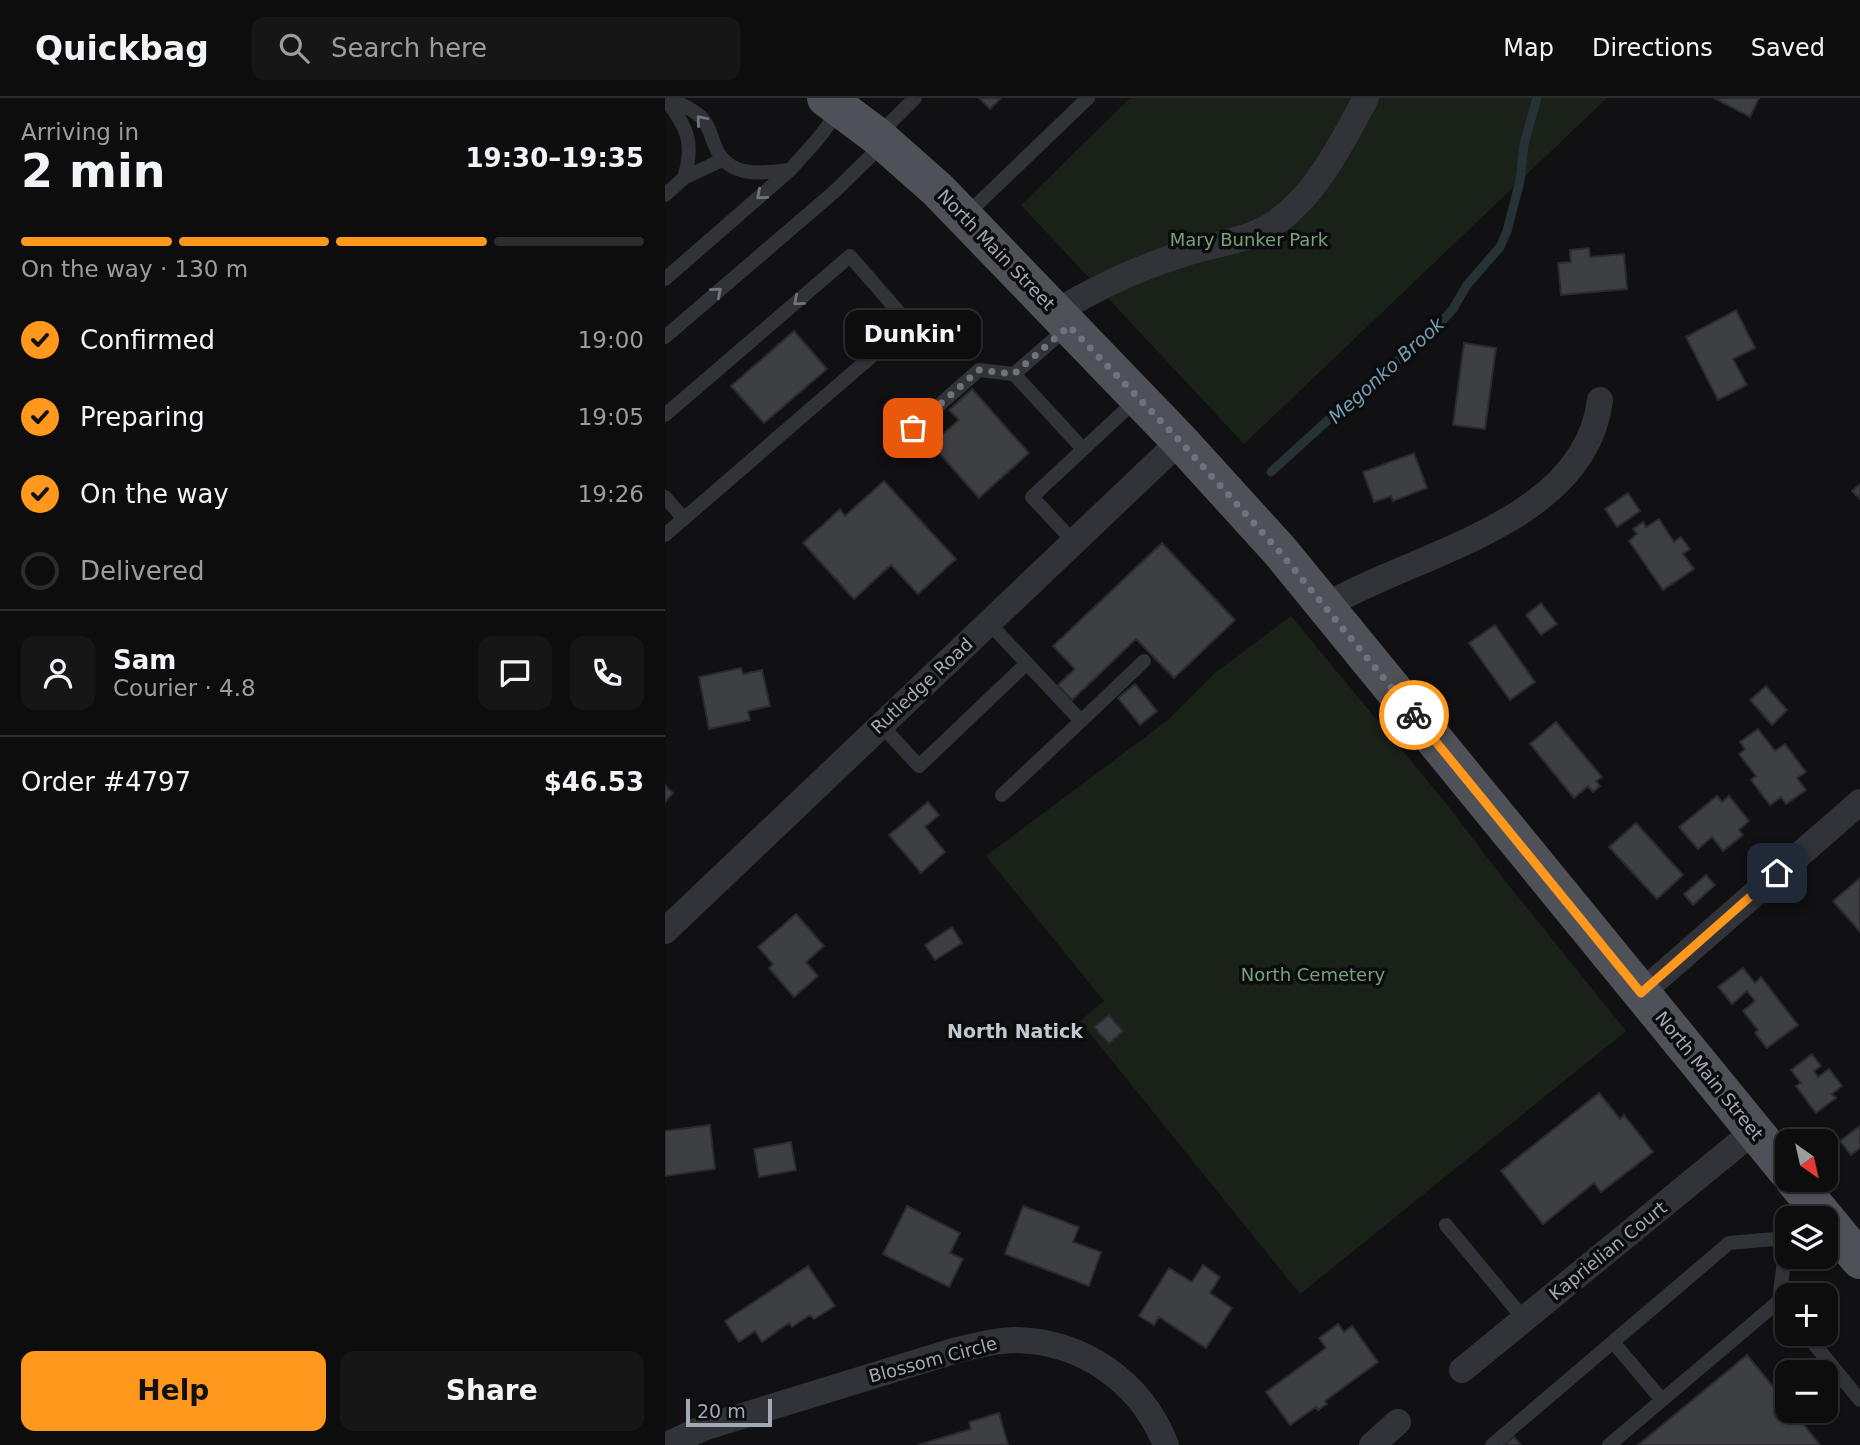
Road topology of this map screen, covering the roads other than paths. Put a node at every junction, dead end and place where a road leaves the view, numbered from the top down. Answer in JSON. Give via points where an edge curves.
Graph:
{"nodes":[{"id":1,"x":667,"y":98,"type":"edge"},
{"id":2,"x":915,"y":98,"type":"edge"},
{"id":3,"x":1088,"y":98,"type":"edge"},
{"id":4,"x":1366,"y":98,"type":"edge"},
{"id":5,"x":839,"y":102,"type":"edge"},
{"id":6,"x":881,"y":139,"type":"junction"},
{"id":7,"x":722,"y":160,"type":"junction"},
{"id":8,"x":790,"y":170,"type":"junction"},
{"id":9,"x":684,"y":178,"type":"junction"},
{"id":10,"x":665,"y":195,"type":"edge"},
{"id":11,"x":965,"y":217,"type":"junction"},
{"id":12,"x":665,"y":279,"type":"edge"},
{"id":13,"x":1063,"y":319,"type":"junction"},
{"id":14,"x":665,"y":337,"type":"edge"},
{"id":15,"x":1014,"y":374,"type":"junction"},
{"id":16,"x":1138,"y":398,"type":"junction"},
{"id":17,"x":1600,"y":400,"type":"dead end"},
{"id":18,"x":665,"y":415,"type":"edge"},
{"id":19,"x":913,"y":428,"type":"dead end"},
{"id":20,"x":1180,"y":441,"type":"junction"},
{"id":21,"x":1083,"y":449,"type":"junction"},
{"id":22,"x":665,"y":497,"type":"edge"},
{"id":23,"x":684,"y":519,"type":"junction"},
{"id":24,"x":665,"y":535,"type":"edge"},
{"id":25,"x":1074,"y":542,"type":"junction"},
{"id":26,"x":1326,"y":606,"type":"junction"},
{"id":27,"x":989,"y":623,"type":"junction"},
{"id":28,"x":1144,"y":661,"type":"dead end"},
{"id":29,"x":1027,"y":663,"type":"junction"},
{"id":30,"x":1081,"y":721,"type":"junction"},
{"id":31,"x":881,"y":725,"type":"junction"},
{"id":32,"x":1002,"y":795,"type":"dead end"},
{"id":33,"x":1860,"y":802,"type":"edge"},
{"id":34,"x":665,"y":931,"type":"edge"},
{"id":35,"x":1641,"y":993,"type":"junction"},
{"id":36,"x":1754,"y":1131,"type":"junction"},
{"id":37,"x":1775,"y":1156,"type":"edge"},
{"id":38,"x":1806,"y":1202,"type":"edge"},
{"id":39,"x":1446,"y":1224,"type":"dead end"},
{"id":40,"x":1775,"y":1239,"type":"edge"},
{"id":41,"x":1860,"y":1260,"type":"edge"},
{"id":42,"x":1775,"y":1312,"type":"edge"},
{"id":43,"x":1524,"y":1320,"type":"junction"},
{"id":44,"x":1613,"y":1342,"type":"junction"},
{"id":45,"x":1815,"y":1346,"type":"edge"},
{"id":46,"x":1462,"y":1370,"type":"dead end"},
{"id":47,"x":1860,"y":1399,"type":"edge"},
{"id":48,"x":1662,"y":1401,"type":"junction"},
{"id":49,"x":1398,"y":1422,"type":"dead end"},
{"id":50,"x":667,"y":1445,"type":"edge"},
{"id":51,"x":1166,"y":1445,"type":"edge"},
{"id":52,"x":1372,"y":1445,"type":"edge"},
{"id":53,"x":1492,"y":1445,"type":"edge"},
{"id":54,"x":1609,"y":1445,"type":"edge"}],
"edges":[{"from":7,"to":1,"type":"lane","one_way":true,"via":[[703,119]]},
{"from":1,"to":9,"type":"lane","via":[[688,134]]},
{"from":2,"to":6,"type":"lane"},
{"from":3,"to":11,"type":"lane"},
{"from":4,"to":13,"type":"street","via":[[1315,182],[1273,224],[1238,240],[1142,268],[1093,290]]},
{"from":5,"to":6,"type":"main road","name":"North Main Street"},
{"from":5,"to":8,"type":"lane","via":[[817,140]]},
{"from":6,"to":11,"type":"main road","name":"North Main Street"},
{"from":14,"to":6,"type":"lane","one_way":true,"via":[[834,192]]},
{"from":7,"to":8,"type":"lane","via":[[743,171]]},
{"from":7,"to":9,"type":"lane"},
{"from":8,"to":12,"type":"lane","one_way":true},
{"from":9,"to":10,"type":"lane"},
{"from":11,"to":13,"type":"main road","name":"North Main Street"},
{"from":13,"to":15,"type":"lane"},
{"from":13,"to":16,"type":"main road","name":"North Main Street"},
{"from":15,"to":19,"type":"lane","via":[[979,370]]},
{"from":15,"to":21,"type":"lane"},
{"from":16,"to":20,"type":"main road","name":"North Main Street"},
{"from":16,"to":21,"type":"lane"},
{"from":17,"to":26,"type":"street","via":[[1594,431],[1579,459],[1524,509],[1453,549],[1357,588]]},
{"from":23,"to":18,"type":"lane","one_way":true,"via":[[909,324],[850,256]]},
{"from":20,"to":25,"type":"street","name":"Rutledge Road"},
{"from":20,"to":26,"type":"main road","name":"North Main Street"},
{"from":21,"to":25,"type":"lane","via":[[1032,497]]},
{"from":22,"to":23,"type":"lane"},
{"from":23,"to":24,"type":"lane"},
{"from":25,"to":27,"type":"street","name":"Rutledge Road"},
{"from":26,"to":35,"type":"main road","name":"North Main Street"},
{"from":27,"to":29,"type":"lane"},
{"from":27,"to":31,"type":"street","name":"Rutledge Road"},
{"from":28,"to":30,"type":"lane"},
{"from":29,"to":30,"type":"lane"},
{"from":29,"to":31,"type":"lane","via":[[919,766]]},
{"from":30,"to":32,"type":"lane"},
{"from":31,"to":34,"type":"street","name":"Rutledge Road"},
{"from":33,"to":35,"type":"street"},
{"from":35,"to":36,"type":"main road","name":"North Main Street"},
{"from":36,"to":37,"type":"main road","name":"North Main Street"},
{"from":36,"to":43,"type":"street","name":"Kaprielian Court"},
{"from":38,"to":41,"type":"main road"},
{"from":39,"to":43,"type":"lane"},
{"from":40,"to":44,"type":"lane","via":[[1729,1243]]},
{"from":42,"to":48,"type":"lane"},
{"from":43,"to":46,"type":"street","name":"Kaprielian Court"},
{"from":44,"to":48,"type":"lane"},
{"from":44,"to":53,"type":"lane"},
{"from":45,"to":47,"type":"lane"},
{"from":48,"to":54,"type":"lane"},
{"from":49,"to":52,"type":"street"},
{"from":50,"to":51,"type":"street","name":"Blossom Circle","via":[[703,1428],[943,1354],[1014,1340],[1068,1349],[1115,1374],[1149,1411]]}]}
